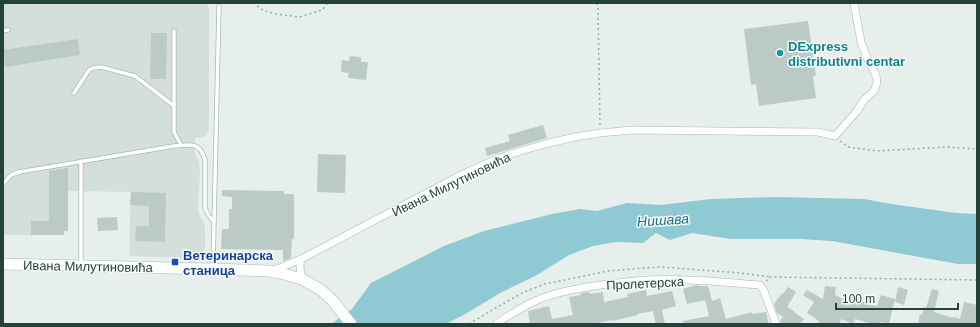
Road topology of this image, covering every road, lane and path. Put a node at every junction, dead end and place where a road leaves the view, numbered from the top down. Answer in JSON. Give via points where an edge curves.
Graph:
{"nodes":[{"id":1,"x":253,"y":3,"type":"edge"},
{"id":2,"x":328,"y":3,"type":"edge"},
{"id":3,"x":597,"y":3,"type":"edge"},
{"id":4,"x":854,"y":3,"type":"edge"},
{"id":5,"x":219,"y":6,"type":"dead end"},
{"id":6,"x":8,"y":30,"type":"dead end"},
{"id":7,"x":3,"y":31,"type":"edge"},
{"id":8,"x":174,"y":31,"type":"dead end"},
{"id":9,"x":74,"y":93,"type":"dead end"},
{"id":10,"x":174,"y":106,"type":"junction"},
{"id":11,"x":600,"y":133,"type":"junction"},
{"id":12,"x":835,"y":136,"type":"junction"},
{"id":13,"x":181,"y":145,"type":"junction"},
{"id":14,"x":977,"y":149,"type":"edge"},
{"id":15,"x":81,"y":161,"type":"junction"},
{"id":16,"x":3,"y":184,"type":"edge"},
{"id":17,"x":214,"y":222,"type":"junction"},
{"id":18,"x":301,"y":259,"type":"junction"},
{"id":19,"x":3,"y":264,"type":"edge"},
{"id":20,"x":81,"y":266,"type":"junction"},
{"id":21,"x":212,"y":269,"type":"junction"},
{"id":22,"x":269,"y":271,"type":"junction"},
{"id":23,"x":302,"y":279,"type":"junction"},
{"id":24,"x":977,"y":280,"type":"edge"},
{"id":25,"x":760,"y":285,"type":"junction"},
{"id":26,"x":351,"y":324,"type":"edge"},
{"id":27,"x":496,"y":324,"type":"edge"},
{"id":28,"x":776,"y":324,"type":"edge"}],
"edges":[{"from":1,"to":2,"type":"path","via":[[264,11],[299,17],[322,10]]},
{"from":3,"to":11,"type":"path"},
{"from":4,"to":12,"type":"street","via":[[861,42],[877,80],[874,91]]},
{"from":5,"to":17,"type":"lane"},
{"from":6,"to":7,"type":"lane"},
{"from":8,"to":10,"type":"lane"},
{"from":9,"to":10,"type":"lane","via":[[89,70],[100,67],[135,76]]},
{"from":10,"to":13,"type":"lane","via":[[174,132]]},
{"from":11,"to":12,"type":"street","name":"Ивана Милутиновића","via":[[632,130],[818,132]]},
{"from":11,"to":18,"type":"street","name":"Ивана Милутиновића","via":[[549,143],[500,158],[460,176]]},
{"from":12,"to":14,"type":"path","via":[[848,147],[877,151],[946,147]]},
{"from":13,"to":15,"type":"lane"},
{"from":13,"to":17,"type":"lane","via":[[195,145],[203,153],[205,208]]},
{"from":15,"to":16,"type":"lane","via":[[19,172],[11,175]]},
{"from":15,"to":20,"type":"lane"},
{"from":17,"to":21,"type":"lane"},
{"from":18,"to":22,"type":"street","name":"Ивана Милутиновића"},
{"from":18,"to":23,"type":"street"},
{"from":19,"to":20,"type":"street","name":"Ивана Милутиновића"},
{"from":20,"to":21,"type":"street","name":"Ивана Милутиновића"},
{"from":21,"to":22,"type":"street","name":"Ивана Милутиновића"},
{"from":22,"to":23,"type":"street","name":"Ивана Милутиновића"},
{"from":23,"to":26,"type":"street","name":"Ивана Милутиновића","via":[[333,301]]},
{"from":24,"to":25,"type":"path","via":[[771,278]]},
{"from":25,"to":27,"type":"street","name":"Пролетерска","via":[[646,280],[586,287],[534,302]]},
{"from":25,"to":28,"type":"street"}]}
